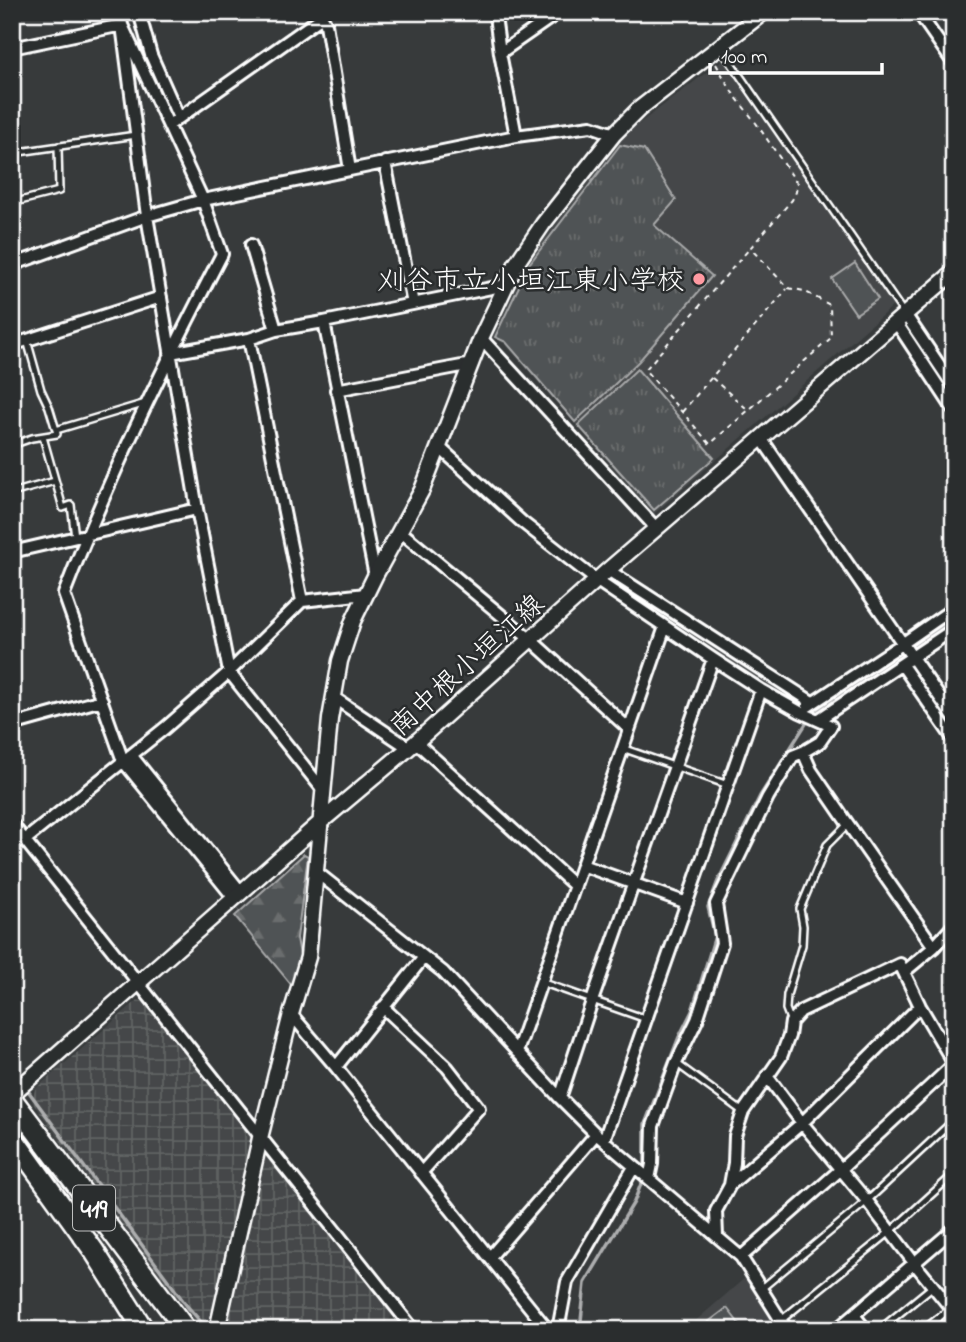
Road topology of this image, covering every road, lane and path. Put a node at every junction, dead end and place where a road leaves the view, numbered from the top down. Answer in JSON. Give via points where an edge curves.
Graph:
{"nodes":[{"id":1,"x":120,"y":12,"type":"edge"},
{"id":2,"x":139,"y":12,"type":"edge"},
{"id":3,"x":493,"y":12,"type":"edge"},
{"id":4,"x":559,"y":12,"type":"edge"},
{"id":5,"x":764,"y":12,"type":"edge"},
{"id":6,"x":918,"y":12,"type":"edge"},
{"id":7,"x":321,"y":15,"type":"edge"},
{"id":8,"x":122,"y":25,"type":"junction"},
{"id":9,"x":12,"y":48,"type":"edge"},
{"id":10,"x":715,"y":51,"type":"junction"},
{"id":11,"x":500,"y":53,"type":"junction"},
{"id":12,"x":954,"y":64,"type":"edge"},
{"id":13,"x":179,"y":118,"type":"junction"},
{"id":14,"x":169,"y":125,"type":"junction"},
{"id":15,"x":614,"y":134,"type":"junction"},
{"id":16,"x":136,"y":135,"type":"junction"},
{"id":17,"x":516,"y":136,"type":"junction"},
{"id":18,"x":58,"y":146,"type":"junction"},
{"id":19,"x":12,"y":153,"type":"edge"},
{"id":20,"x":385,"y":162,"type":"junction"},
{"id":21,"x":350,"y":170,"type":"junction"},
{"id":22,"x":203,"y":200,"type":"junction"},
{"id":23,"x":12,"y":203,"type":"edge"},
{"id":24,"x":147,"y":216,"type":"junction"},
{"id":25,"x":251,"y":245,"type":"dead end"},
{"id":26,"x":750,"y":248,"type":"junction"},
{"id":27,"x":12,"y":265,"type":"edge"},
{"id":28,"x":954,"y":272,"type":"edge"},
{"id":29,"x":506,"y":285,"type":"junction"},
{"id":30,"x":788,"y":288,"type":"junction"},
{"id":31,"x":161,"y":297,"type":"junction"},
{"id":32,"x":413,"y":304,"type":"junction"},
{"id":33,"x":901,"y":318,"type":"junction"},
{"id":34,"x":324,"y":322,"type":"junction"},
{"id":35,"x":276,"y":330,"type":"junction"},
{"id":36,"x":481,"y":338,"type":"junction"},
{"id":37,"x":249,"y":339,"type":"junction"},
{"id":38,"x":27,"y":340,"type":"junction"},
{"id":39,"x":12,"y":345,"type":"edge"},
{"id":40,"x":170,"y":353,"type":"junction"},
{"id":41,"x":471,"y":363,"type":"junction"},
{"id":42,"x":711,"y":377,"type":"junction"},
{"id":43,"x":954,"y":387,"type":"edge"},
{"id":44,"x":336,"y":390,"type":"junction"},
{"id":45,"x":146,"y":403,"type":"junction"},
{"id":46,"x":954,"y":410,"type":"edge"},
{"id":47,"x":749,"y":411,"type":"junction"},
{"id":48,"x":682,"y":412,"type":"junction"},
{"id":49,"x":56,"y":430,"type":"junction"},
{"id":50,"x":43,"y":437,"type":"junction"},
{"id":51,"x":761,"y":438,"type":"junction"},
{"id":52,"x":12,"y":445,"type":"edge"},
{"id":53,"x":439,"y":447,"type":"junction"},
{"id":54,"x":55,"y":481,"type":"junction"},
{"id":55,"x":12,"y":493,"type":"edge"},
{"id":56,"x":197,"y":509,"type":"junction"},
{"id":57,"x":656,"y":528,"type":"junction"},
{"id":58,"x":400,"y":531,"type":"junction"},
{"id":59,"x":87,"y":535,"type":"junction"},
{"id":60,"x":75,"y":537,"type":"junction"},
{"id":61,"x":12,"y":552,"type":"edge"},
{"id":62,"x":608,"y":570,"type":"junction"},
{"id":63,"x":375,"y":576,"type":"junction"},
{"id":64,"x":596,"y":580,"type":"junction"},
{"id":65,"x":366,"y":594,"type":"junction"},
{"id":66,"x":302,"y":601,"type":"junction"},
{"id":67,"x":954,"y":608,"type":"edge"},
{"id":68,"x":665,"y":627,"type":"junction"},
{"id":69,"x":954,"y":629,"type":"edge"},
{"id":70,"x":531,"y":640,"type":"junction"},
{"id":71,"x":903,"y":645,"type":"junction"},
{"id":72,"x":912,"y":657,"type":"junction"},
{"id":73,"x":713,"y":659,"type":"junction"},
{"id":74,"x":902,"y":665,"type":"junction"},
{"id":75,"x":229,"y":672,"type":"junction"},
{"id":76,"x":761,"y":690,"type":"junction"},
{"id":77,"x":333,"y":697,"type":"junction"},
{"id":78,"x":102,"y":700,"type":"junction"},
{"id":79,"x":812,"y":702,"type":"junction"},
{"id":80,"x":802,"y":713,"type":"junction"},
{"id":81,"x":954,"y":718,"type":"edge"},
{"id":82,"x":818,"y":720,"type":"junction"},
{"id":83,"x":12,"y":725,"type":"edge"},
{"id":84,"x":629,"y":729,"type":"junction"},
{"id":85,"x":954,"y":740,"type":"edge"},
{"id":86,"x":412,"y":745,"type":"junction"},
{"id":87,"x":622,"y":748,"type":"junction"},
{"id":88,"x":803,"y":752,"type":"junction"},
{"id":89,"x":127,"y":758,"type":"junction"},
{"id":90,"x":675,"y":766,"type":"junction"},
{"id":91,"x":728,"y":785,"type":"junction"},
{"id":92,"x":323,"y":790,"type":"junction"},
{"id":93,"x":322,"y":821,"type":"junction"},
{"id":94,"x":12,"y":824,"type":"edge"},
{"id":95,"x":848,"y":824,"type":"junction"},
{"id":96,"x":25,"y":840,"type":"junction"},
{"id":97,"x":582,"y":865,"type":"junction"},
{"id":98,"x":315,"y":871,"type":"junction"},
{"id":99,"x":634,"y":884,"type":"junction"},
{"id":100,"x":575,"y":886,"type":"junction"},
{"id":101,"x":237,"y":895,"type":"junction"},
{"id":102,"x":687,"y":903,"type":"junction"},
{"id":103,"x":954,"y":925,"type":"edge"},
{"id":104,"x":934,"y":947,"type":"junction"},
{"id":105,"x":424,"y":957,"type":"junction"},
{"id":106,"x":904,"y":972,"type":"junction"},
{"id":107,"x":541,"y":982,"type":"junction"},
{"id":108,"x":138,"y":984,"type":"junction"},
{"id":109,"x":592,"y":1001,"type":"junction"},
{"id":110,"x":920,"y":1006,"type":"junction"},
{"id":111,"x":383,"y":1007,"type":"junction"},
{"id":112,"x":291,"y":1014,"type":"junction"},
{"id":113,"x":646,"y":1019,"type":"junction"},
{"id":114,"x":791,"y":1022,"type":"junction"},
{"id":115,"x":517,"y":1052,"type":"junction"},
{"id":116,"x":676,"y":1063,"type":"junction"},
{"id":117,"x":954,"y":1064,"type":"edge"},
{"id":118,"x":336,"y":1067,"type":"junction"},
{"id":119,"x":767,"y":1076,"type":"junction"},
{"id":120,"x":12,"y":1096,"type":"edge"},
{"id":121,"x":560,"y":1098,"type":"junction"},
{"id":122,"x":743,"y":1112,"type":"junction"},
{"id":123,"x":954,"y":1120,"type":"edge"},
{"id":124,"x":802,"y":1123,"type":"junction"},
{"id":125,"x":12,"y":1137,"type":"edge"},
{"id":126,"x":600,"y":1137,"type":"junction"},
{"id":127,"x":260,"y":1138,"type":"junction"},
{"id":128,"x":634,"y":1167,"type":"junction"},
{"id":129,"x":840,"y":1170,"type":"junction"},
{"id":130,"x":421,"y":1172,"type":"junction"},
{"id":131,"x":954,"y":1174,"type":"edge"},
{"id":132,"x":649,"y":1179,"type":"junction"},
{"id":133,"x":730,"y":1185,"type":"junction"},
{"id":134,"x":867,"y":1200,"type":"junction"},
{"id":135,"x":954,"y":1229,"type":"edge"},
{"id":136,"x":890,"y":1232,"type":"junction"},
{"id":137,"x":717,"y":1236,"type":"junction"},
{"id":138,"x":741,"y":1257,"type":"junction"},
{"id":139,"x":490,"y":1258,"type":"junction"},
{"id":140,"x":915,"y":1264,"type":"junction"},
{"id":141,"x":933,"y":1286,"type":"junction"},
{"id":142,"x":761,"y":1289,"type":"junction"},
{"id":143,"x":952,"y":1310,"type":"edge"},
{"id":144,"x":854,"y":1315,"type":"junction"},
{"id":145,"x":181,"y":1324,"type":"edge"},
{"id":146,"x":784,"y":1326,"type":"edge"},
{"id":147,"x":145,"y":1330,"type":"edge"},
{"id":148,"x":217,"y":1330,"type":"edge"},
{"id":149,"x":414,"y":1330,"type":"edge"},
{"id":150,"x":548,"y":1330,"type":"edge"},
{"id":151,"x":558,"y":1330,"type":"edge"},
{"id":152,"x":836,"y":1330,"type":"edge"},
{"id":153,"x":866,"y":1330,"type":"edge"},
{"id":154,"x":879,"y":1330,"type":"edge"},
{"id":155,"x":923,"y":1330,"type":"edge"}],
"edges":[{"from":1,"to":8,"type":"street"},
{"from":2,"to":13,"type":"street","via":[[151,55]]},
{"from":3,"to":11,"type":"street"},
{"from":4,"to":11,"type":"street"},
{"from":5,"to":10,"type":"street"},
{"from":6,"to":12,"type":"street"},
{"from":7,"to":13,"type":"street"},
{"from":7,"to":21,"type":"street"},
{"from":8,"to":9,"type":"street"},
{"from":8,"to":14,"type":"street"},
{"from":8,"to":16,"type":"street"},
{"from":10,"to":15,"type":"street"},
{"from":10,"to":26,"type":"path","via":[[732,92],[797,183],[792,200]]},
{"from":10,"to":33,"type":"lane"},
{"from":11,"to":17,"type":"street"},
{"from":13,"to":14,"type":"street"},
{"from":14,"to":22,"type":"street"},
{"from":15,"to":17,"type":"street","via":[[592,126]]},
{"from":15,"to":29,"type":"street","via":[[543,224]]},
{"from":16,"to":18,"type":"lane"},
{"from":16,"to":24,"type":"street"},
{"from":17,"to":20,"type":"street"},
{"from":18,"to":19,"type":"lane"},
{"from":18,"to":23,"type":"lane","via":[[59,191]]},
{"from":20,"to":21,"type":"street"},
{"from":20,"to":32,"type":"street"},
{"from":21,"to":22,"type":"street"},
{"from":22,"to":24,"type":"street"},
{"from":22,"to":40,"type":"street","via":[[222,254]]},
{"from":24,"to":27,"type":"street"},
{"from":24,"to":31,"type":"street"},
{"from":25,"to":35,"type":"street"},
{"from":26,"to":30,"type":"path"},
{"from":26,"to":48,"type":"path","via":[[645,370]]},
{"from":28,"to":33,"type":"street","name":"南中根小垣江線"},
{"from":29,"to":32,"type":"street"},
{"from":29,"to":36,"type":"street"},
{"from":30,"to":42,"type":"path"},
{"from":30,"to":47,"type":"path","via":[[804,290],[830,306],[831,338]]},
{"from":31,"to":38,"type":"street"},
{"from":31,"to":40,"type":"street"},
{"from":32,"to":34,"type":"street"},
{"from":33,"to":43,"type":"street"},
{"from":33,"to":46,"type":"street"},
{"from":33,"to":51,"type":"street","name":"南中根小垣江線"},
{"from":34,"to":35,"type":"street"},
{"from":34,"to":44,"type":"street"},
{"from":35,"to":37,"type":"street"},
{"from":36,"to":41,"type":"street"},
{"from":36,"to":57,"type":"street"},
{"from":37,"to":40,"type":"street"},
{"from":37,"to":66,"type":"street"},
{"from":38,"to":39,"type":"street"},
{"from":38,"to":49,"type":"lane"},
{"from":40,"to":45,"type":"street"},
{"from":40,"to":56,"type":"street"},
{"from":41,"to":44,"type":"street"},
{"from":41,"to":53,"type":"street"},
{"from":42,"to":47,"type":"path"},
{"from":42,"to":48,"type":"path"},
{"from":44,"to":63,"type":"street"},
{"from":45,"to":49,"type":"lane"},
{"from":45,"to":59,"type":"street"},
{"from":47,"to":48,"type":"path","via":[[710,444]]},
{"from":49,"to":50,"type":"lane","via":[[57,435]]},
{"from":50,"to":52,"type":"lane"},
{"from":50,"to":54,"type":"lane"},
{"from":51,"to":57,"type":"street","name":"南中根小垣江線"},
{"from":51,"to":71,"type":"street"},
{"from":53,"to":58,"type":"street"},
{"from":53,"to":64,"type":"street","via":[[522,522]]},
{"from":54,"to":55,"type":"lane"},
{"from":54,"to":60,"type":"lane","via":[[63,508],[71,505]]},
{"from":56,"to":59,"type":"street"},
{"from":56,"to":75,"type":"street"},
{"from":57,"to":62,"type":"street","name":"南中根小垣江線"},
{"from":58,"to":63,"type":"street"},
{"from":58,"to":70,"type":"street"},
{"from":59,"to":60,"type":"street"},
{"from":59,"to":78,"type":"street","via":[[64,594]]},
{"from":60,"to":61,"type":"street"},
{"from":62,"to":64,"type":"street","name":"南中根小垣江線"},
{"from":62,"to":79,"type":"street"},
{"from":63,"to":65,"type":"street"},
{"from":64,"to":68,"type":"street"},
{"from":64,"to":70,"type":"street","name":"南中根小垣江線"},
{"from":65,"to":66,"type":"street"},
{"from":65,"to":77,"type":"street","via":[[344,646]]},
{"from":66,"to":75,"type":"street"},
{"from":67,"to":71,"type":"street"},
{"from":68,"to":73,"type":"street"},
{"from":68,"to":84,"type":"street"},
{"from":69,"to":72,"type":"street"},
{"from":70,"to":84,"type":"street"},
{"from":70,"to":86,"type":"street","name":"南中根小垣江線"},
{"from":71,"to":72,"type":"street"},
{"from":71,"to":79,"type":"street"},
{"from":72,"to":74,"type":"street"},
{"from":72,"to":81,"type":"street"},
{"from":73,"to":76,"type":"street"},
{"from":73,"to":90,"type":"street"},
{"from":74,"to":82,"type":"street"},
{"from":74,"to":85,"type":"street"},
{"from":75,"to":89,"type":"street"},
{"from":75,"to":92,"type":"street"},
{"from":76,"to":80,"type":"street"},
{"from":76,"to":91,"type":"street"},
{"from":77,"to":86,"type":"street"},
{"from":77,"to":92,"type":"street"},
{"from":78,"to":83,"type":"street"},
{"from":78,"to":89,"type":"street"},
{"from":79,"to":80,"type":"street"},
{"from":80,"to":82,"type":"street"},
{"from":82,"to":88,"type":"street","via":[[831,726],[820,742]]},
{"from":84,"to":87,"type":"street"},
{"from":86,"to":93,"type":"street","name":"南中根小垣江線"},
{"from":86,"to":100,"type":"street"},
{"from":87,"to":90,"type":"lane"},
{"from":87,"to":97,"type":"street"},
{"from":88,"to":95,"type":"street"},
{"from":88,"to":116,"type":"street","via":[[793,756],[768,797],[716,904],[722,943]]},
{"from":89,"to":96,"type":"street"},
{"from":89,"to":101,"type":"street"},
{"from":90,"to":91,"type":"lane"},
{"from":90,"to":99,"type":"street"},
{"from":91,"to":102,"type":"street"},
{"from":92,"to":93,"type":"street"},
{"from":93,"to":98,"type":"street"},
{"from":93,"to":101,"type":"street","name":"南中根小垣江線"},
{"from":94,"to":96,"type":"street"},
{"from":95,"to":104,"type":"street"},
{"from":95,"to":114,"type":"lane","via":[[827,845],[800,909],[802,945],[787,995]]},
{"from":96,"to":108,"type":"street"},
{"from":97,"to":99,"type":"street"},
{"from":97,"to":100,"type":"street"},
{"from":98,"to":105,"type":"street"},
{"from":98,"to":112,"type":"street","via":[[308,957]]},
{"from":99,"to":102,"type":"street"},
{"from":99,"to":109,"type":"street"},
{"from":100,"to":107,"type":"street"},
{"from":101,"to":108,"type":"street","name":"南中根小垣江線"},
{"from":102,"to":113,"type":"street"},
{"from":103,"to":104,"type":"street"},
{"from":104,"to":106,"type":"street"},
{"from":105,"to":111,"type":"street"},
{"from":105,"to":115,"type":"street"},
{"from":106,"to":110,"type":"street"},
{"from":106,"to":114,"type":"street","via":[[900,964],[801,1011]]},
{"from":107,"to":109,"type":"lane"},
{"from":107,"to":115,"type":"street"},
{"from":108,"to":120,"type":"street","name":"南中根小垣江線"},
{"from":108,"to":127,"type":"street"},
{"from":109,"to":113,"type":"lane"},
{"from":109,"to":121,"type":"street"},
{"from":110,"to":117,"type":"street"},
{"from":110,"to":124,"type":"street"},
{"from":111,"to":118,"type":"street"},
{"from":111,"to":130,"type":"street","via":[[447,1067],[479,1108]]},
{"from":112,"to":118,"type":"street"},
{"from":112,"to":127,"type":"street"},
{"from":113,"to":126,"type":"street"},
{"from":114,"to":119,"type":"street","via":[[781,1056]]},
{"from":115,"to":121,"type":"street"},
{"from":116,"to":122,"type":"lane"},
{"from":116,"to":132,"type":"street","via":[[653,1126]]},
{"from":117,"to":129,"type":"street"},
{"from":118,"to":130,"type":"street"},
{"from":119,"to":122,"type":"street"},
{"from":119,"to":124,"type":"street"},
{"from":120,"to":145,"type":"highway","number":"419"},
{"from":121,"to":126,"type":"street"},
{"from":122,"to":133,"type":"street","via":[[735,1136]]},
{"from":123,"to":134,"type":"lane"},
{"from":124,"to":129,"type":"street"},
{"from":124,"to":133,"type":"street"},
{"from":125,"to":147,"type":"highway","number":"419"},
{"from":126,"to":128,"type":"street"},
{"from":126,"to":139,"type":"street"},
{"from":127,"to":148,"type":"street"},
{"from":127,"to":149,"type":"street"},
{"from":128,"to":132,"type":"street"},
{"from":128,"to":151,"type":"street","via":[[567,1282]]},
{"from":129,"to":134,"type":"street"},
{"from":129,"to":138,"type":"street"},
{"from":130,"to":139,"type":"street"},
{"from":131,"to":136,"type":"lane"},
{"from":132,"to":137,"type":"street"},
{"from":133,"to":137,"type":"street","via":[[716,1211]]},
{"from":134,"to":136,"type":"street"},
{"from":134,"to":142,"type":"lane"},
{"from":135,"to":140,"type":"street"},
{"from":136,"to":140,"type":"street"},
{"from":136,"to":146,"type":"lane"},
{"from":137,"to":138,"type":"street"},
{"from":138,"to":142,"type":"street"},
{"from":139,"to":150,"type":"street"},
{"from":140,"to":141,"type":"street"},
{"from":140,"to":144,"type":"street"},
{"from":141,"to":143,"type":"street"},
{"from":141,"to":154,"type":"lane"},
{"from":142,"to":146,"type":"street"},
{"from":143,"to":155,"type":"lane"},
{"from":144,"to":152,"type":"street"},
{"from":144,"to":153,"type":"street"}]}
